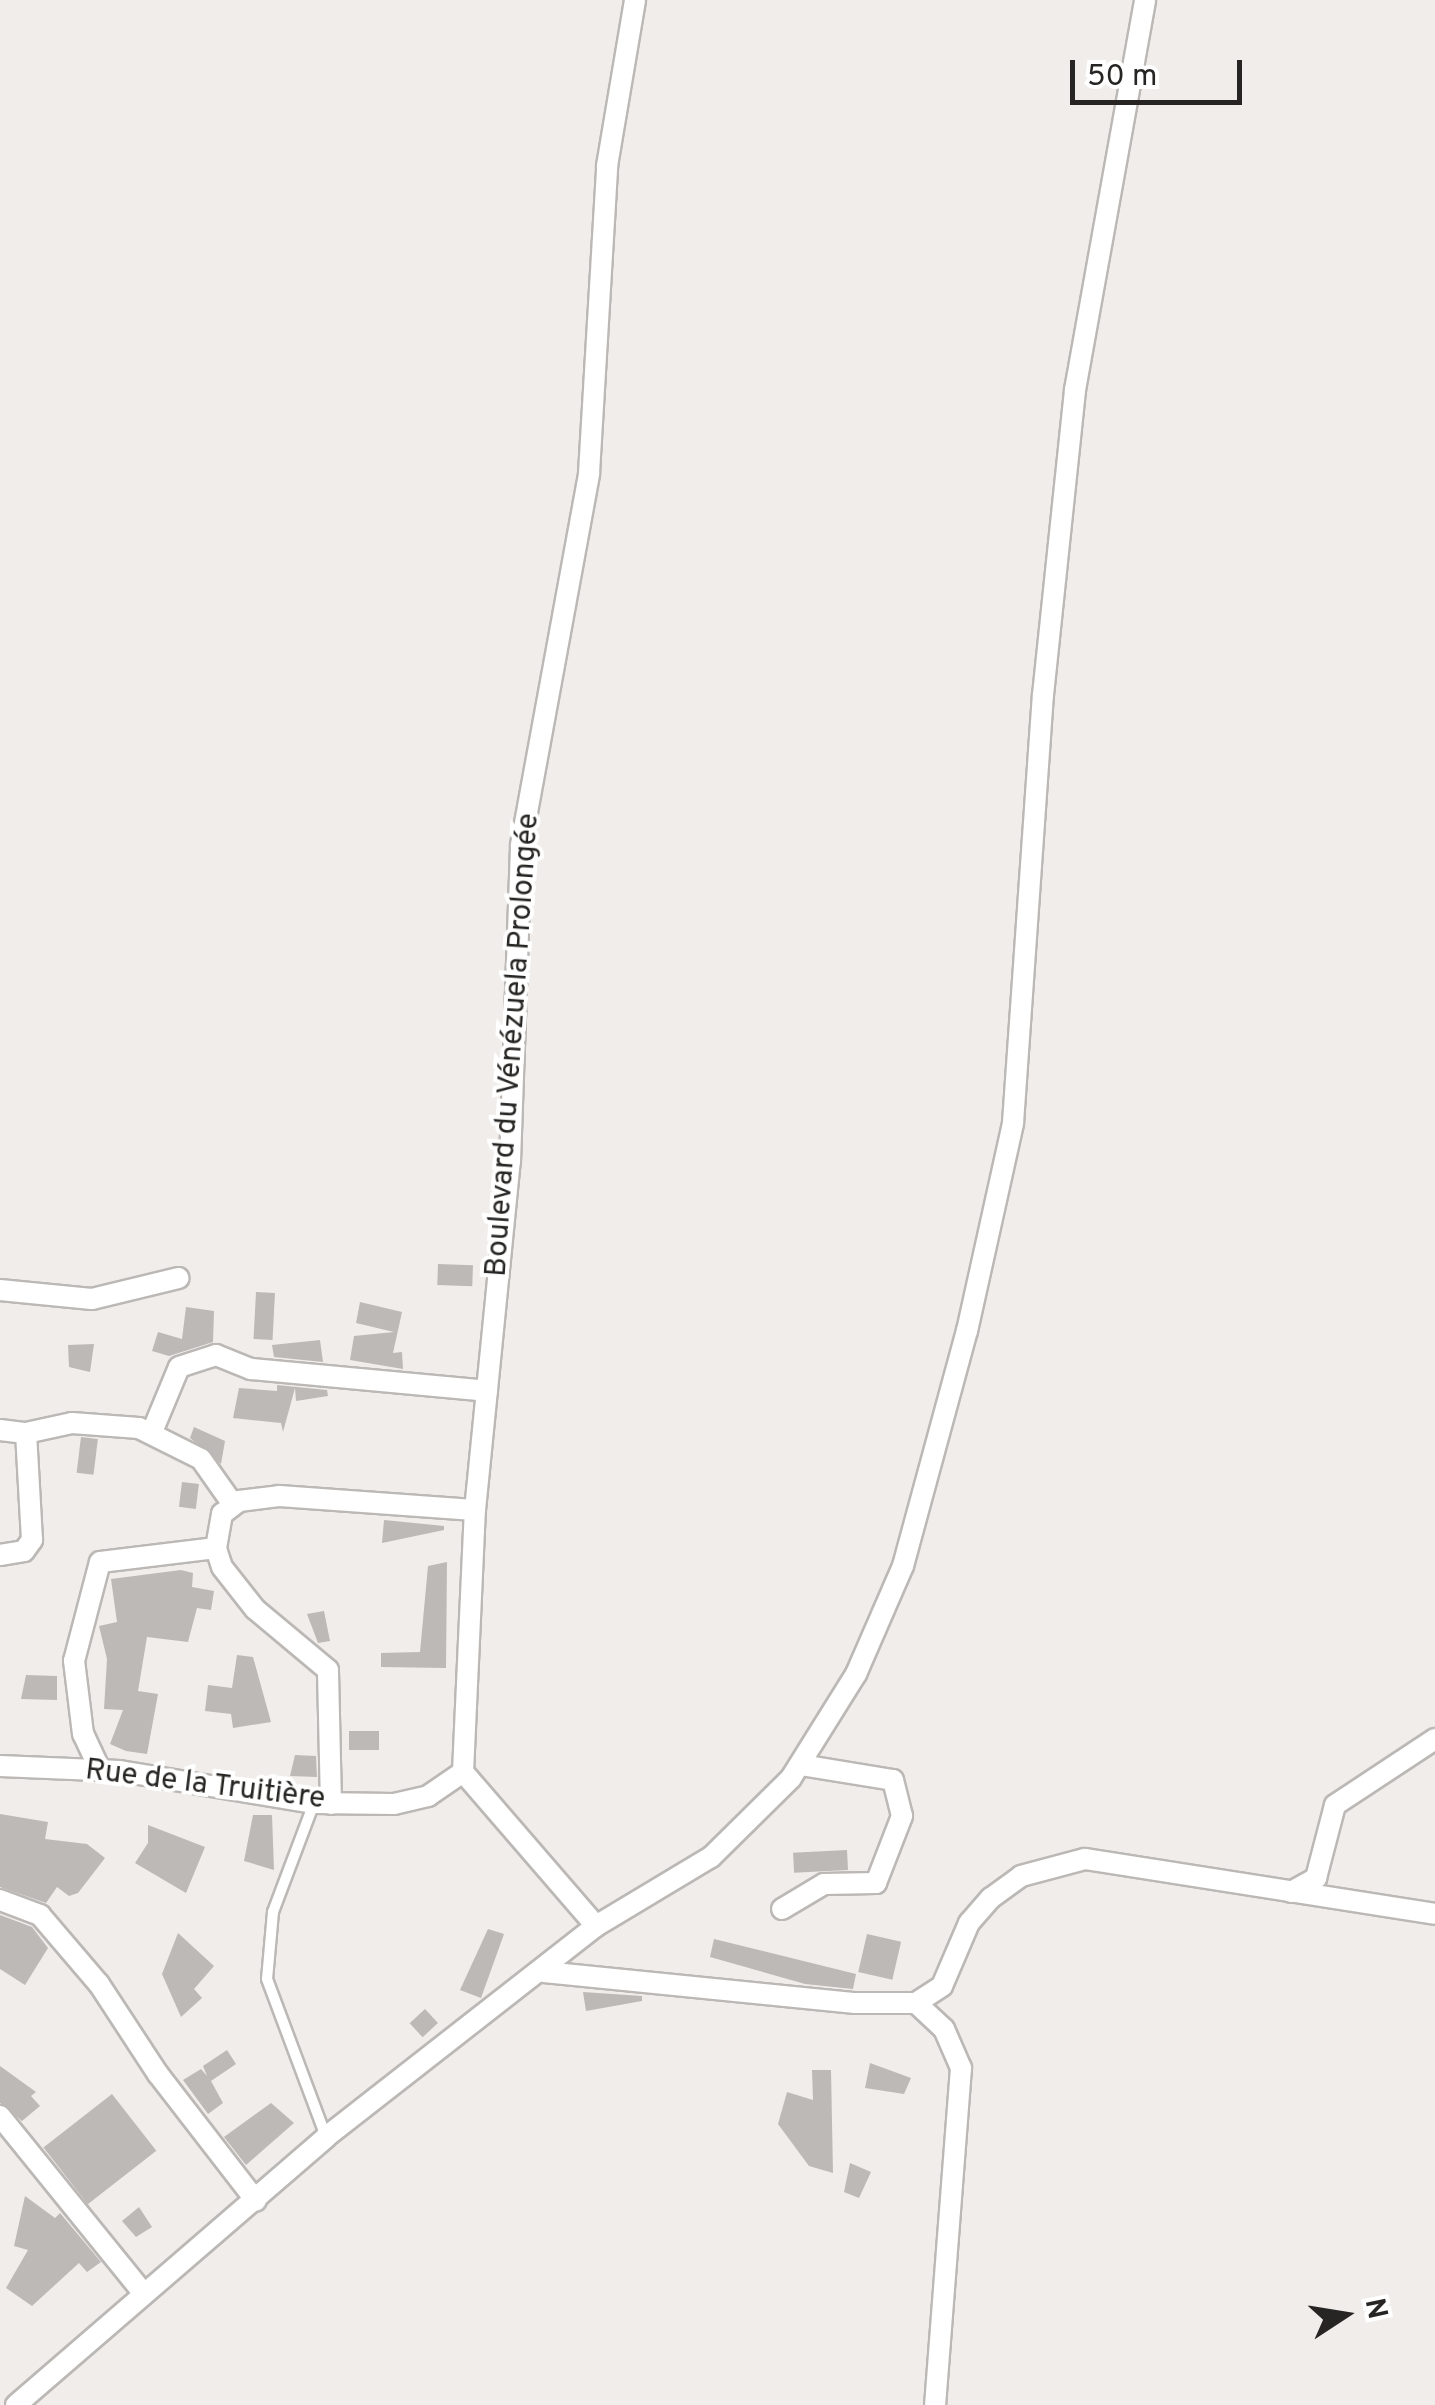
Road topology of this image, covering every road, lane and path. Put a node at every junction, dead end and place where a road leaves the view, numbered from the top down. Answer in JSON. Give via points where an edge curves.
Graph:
{"nodes":[{"id":1,"x":634,"y":0,"type":"edge"},
{"id":2,"x":1145,"y":0,"type":"edge"},
{"id":3,"x":179,"y":1278,"type":"dead end"},
{"id":4,"x":0,"y":1290,"type":"edge"},
{"id":5,"x":487,"y":1391,"type":"junction"},
{"id":6,"x":0,"y":1430,"type":"edge"},
{"id":7,"x":152,"y":1432,"type":"junction"},
{"id":8,"x":26,"y":1433,"type":"junction"},
{"id":9,"x":232,"y":1503,"type":"junction"},
{"id":10,"x":475,"y":1510,"type":"junction"},
{"id":11,"x":216,"y":1548,"type":"junction"},
{"id":12,"x":0,"y":1555,"type":"edge"},
{"id":13,"x":1435,"y":1739,"type":"edge"},
{"id":14,"x":800,"y":1765,"type":"junction"},
{"id":15,"x":0,"y":1766,"type":"edge"},
{"id":16,"x":100,"y":1770,"type":"junction"},
{"id":17,"x":462,"y":1772,"type":"junction"},
{"id":18,"x":323,"y":1804,"type":"junction"},
{"id":19,"x":1291,"y":1892,"type":"junction"},
{"id":20,"x":0,"y":1900,"type":"edge"},
{"id":21,"x":782,"y":1909,"type":"dead end"},
{"id":22,"x":1435,"y":1914,"type":"edge"},
{"id":23,"x":596,"y":1926,"type":"junction"},
{"id":24,"x":544,"y":1972,"type":"junction"},
{"id":25,"x":916,"y":2003,"type":"junction"},
{"id":26,"x":0,"y":2116,"type":"edge"},
{"id":27,"x":326,"y":2136,"type":"junction"},
{"id":28,"x":256,"y":2201,"type":"junction"},
{"id":29,"x":144,"y":2294,"type":"junction"},
{"id":30,"x":16,"y":2405,"type":"edge"},
{"id":31,"x":935,"y":2405,"type":"edge"}],
"edges":[{"from":1,"to":5,"type":"street","name":"Boulevard du Vénézuela Prolongée","via":[[607,166],[589,473],[522,845],[510,1162]]},
{"from":2,"to":14,"type":"street","via":[[1075,390],[1043,694],[1014,1123],[903,1566],[856,1674]]},
{"from":3,"to":4,"type":"street","via":[[92,1299]]},
{"from":5,"to":7,"type":"street","via":[[251,1369],[216,1355],[180,1367]]},
{"from":5,"to":10,"type":"street","name":"Boulevard du Vénézuela Prolongée"},
{"from":6,"to":8,"type":"street"},
{"from":7,"to":8,"type":"street","via":[[72,1423]]},
{"from":7,"to":9,"type":"street","via":[[200,1459]]},
{"from":8,"to":12,"type":"street","via":[[32,1540],[24,1551]]},
{"from":9,"to":10,"type":"street","via":[[279,1496]]},
{"from":9,"to":11,"type":"street","via":[[216,1528]]},
{"from":10,"to":17,"type":"street","name":"Boulevard du Vénézuela Prolongée"},
{"from":11,"to":16,"type":"street","via":[[100,1562],[74,1661],[83,1734]]},
{"from":11,"to":18,"type":"street","via":[[222,1567],[255,1609],[328,1670]]},
{"from":13,"to":19,"type":"street","via":[[1336,1806],[1316,1878]]},
{"from":14,"to":21,"type":"street","via":[[893,1780],[902,1816],[876,1883],[824,1884]]},
{"from":14,"to":23,"type":"street","via":[[711,1858]]},
{"from":15,"to":16,"type":"street","name":"Rue de la Truitière"},
{"from":16,"to":18,"type":"street","name":"Rue de la Truitière"},
{"from":17,"to":18,"type":"street","name":"Rue de la Truitière","via":[[428,1796]]},
{"from":17,"to":23,"type":"street"},
{"from":18,"to":27,"type":"lane","via":[[273,1912],[268,1979]]},
{"from":19,"to":22,"type":"street"},
{"from":19,"to":25,"type":"street","via":[[1123,1860],[1051,1865],[991,1898],[969,1923],[942,1986]]},
{"from":20,"to":28,"type":"street","via":[[40,1915],[99,1984]]},
{"from":23,"to":24,"type":"street"},
{"from":24,"to":25,"type":"street"},
{"from":24,"to":27,"type":"street"},
{"from":25,"to":31,"type":"street","via":[[944,2029],[961,2068]]},
{"from":26,"to":29,"type":"street"},
{"from":27,"to":28,"type":"street"},
{"from":28,"to":29,"type":"street"},
{"from":29,"to":30,"type":"street"}]}
